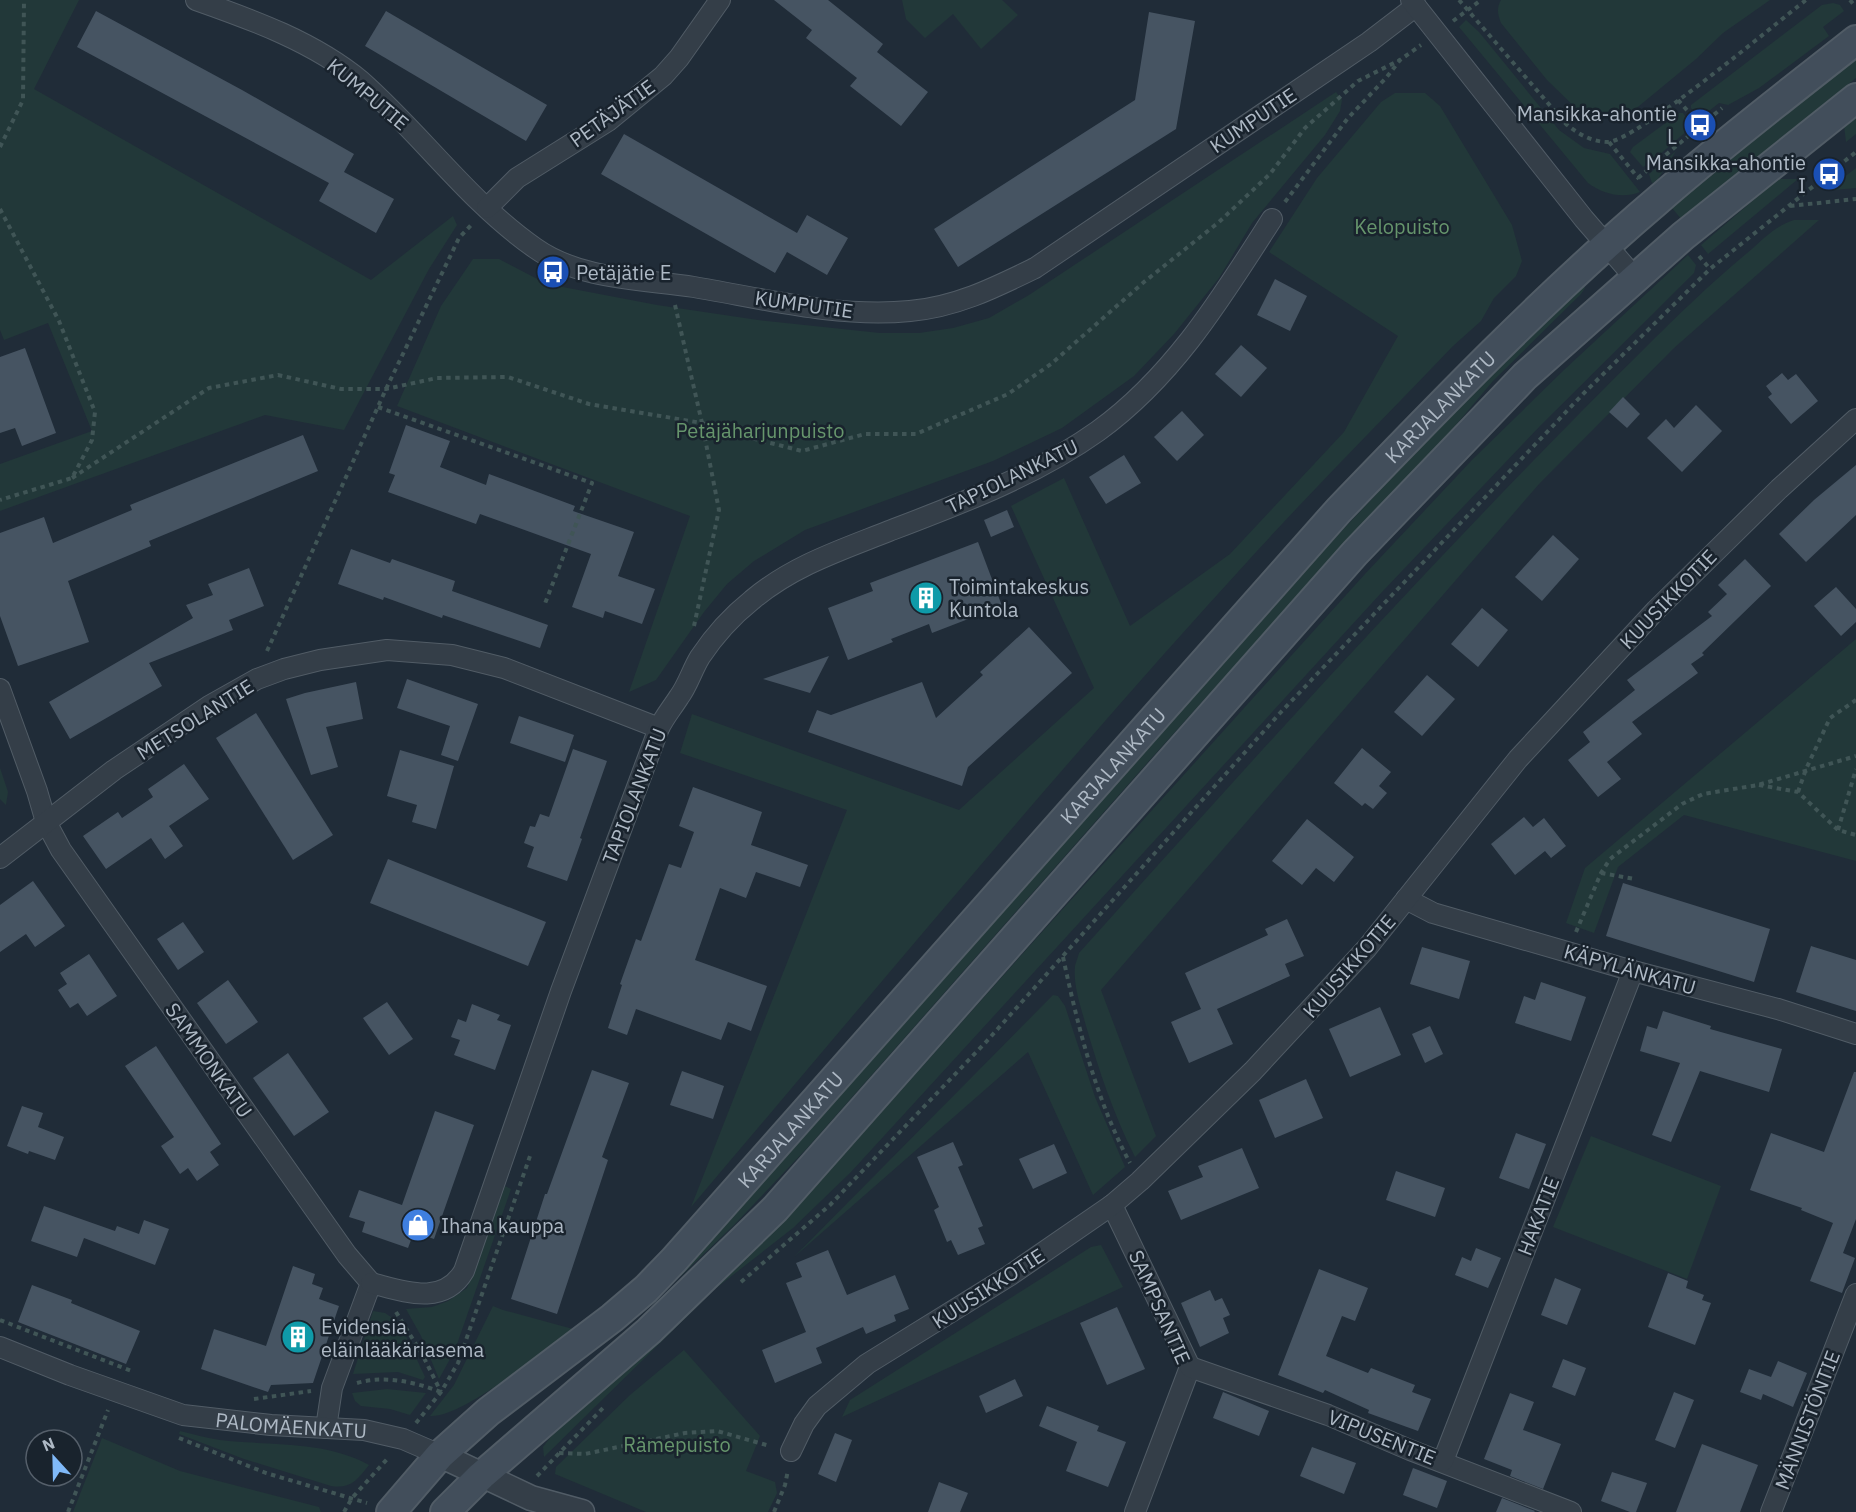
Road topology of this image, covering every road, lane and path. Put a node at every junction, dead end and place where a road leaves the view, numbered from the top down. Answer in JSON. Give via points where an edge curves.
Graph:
{"nodes":[{"id":1,"x":24,"y":0,"type":"edge"},
{"id":2,"x":196,"y":0,"type":"edge"},
{"id":3,"x":720,"y":0,"type":"edge"},
{"id":4,"x":1459,"y":0,"type":"edge"},
{"id":5,"x":1482,"y":0,"type":"edge"},
{"id":6,"x":1806,"y":0,"type":"edge"},
{"id":7,"x":1850,"y":0,"type":"edge"},
{"id":8,"x":1413,"y":3,"type":"edge"},
{"id":9,"x":1854,"y":5,"type":"dead end"},
{"id":10,"x":1467,"y":10,"type":"junction"},
{"id":11,"x":1452,"y":22,"type":"dead end"},
{"id":12,"x":1856,"y":40,"type":"edge"},
{"id":13,"x":1421,"y":45,"type":"dead end"},
{"id":14,"x":1856,"y":98,"type":"edge"},
{"id":15,"x":1678,"y":100,"type":"junction"},
{"id":16,"x":1722,"y":108,"type":"dead end"},
{"id":17,"x":1700,"y":125,"type":"junction"},
{"id":18,"x":1609,"y":142,"type":"junction"},
{"id":19,"x":0,"y":147,"type":"edge"},
{"id":20,"x":1856,"y":152,"type":"edge"},
{"id":21,"x":1638,"y":178,"type":"junction"},
{"id":22,"x":1643,"y":184,"type":"dead end"},
{"id":23,"x":1856,"y":199,"type":"edge"},
{"id":24,"x":1790,"y":207,"type":"junction"},
{"id":25,"x":487,"y":208,"type":"junction"},
{"id":26,"x":0,"y":209,"type":"edge"},
{"id":27,"x":1272,"y":219,"type":"joint"},
{"id":28,"x":1607,"y":246,"type":"junction"},
{"id":29,"x":1694,"y":249,"type":"dead end"},
{"id":30,"x":1710,"y":269,"type":"junction"},
{"id":31,"x":1635,"y":278,"type":"junction"},
{"id":32,"x":670,"y":283,"type":"junction"},
{"id":33,"x":386,"y":389,"type":"junction"},
{"id":34,"x":378,"y":407,"type":"junction"},
{"id":35,"x":1856,"y":419,"type":"edge"},
{"id":36,"x":72,"y":478,"type":"junction"},
{"id":37,"x":0,"y":500,"type":"edge"},
{"id":38,"x":544,"y":606,"type":"dead end"},
{"id":39,"x":694,"y":627,"type":"dead end"},
{"id":40,"x":265,"y":661,"type":"dead end"},
{"id":41,"x":0,"y":689,"type":"edge"},
{"id":42,"x":1856,"y":700,"type":"edge"},
{"id":43,"x":659,"y":728,"type":"junction"},
{"id":44,"x":1856,"y":756,"type":"edge"},
{"id":45,"x":1806,"y":769,"type":"junction"},
{"id":46,"x":1856,"y":769,"type":"edge"},
{"id":47,"x":1758,"y":785,"type":"junction"},
{"id":48,"x":1798,"y":792,"type":"junction"},
{"id":49,"x":46,"y":822,"type":"junction"},
{"id":50,"x":1839,"y":830,"type":"junction"},
{"id":51,"x":1856,"y":835,"type":"edge"},
{"id":52,"x":0,"y":858,"type":"edge"},
{"id":53,"x":1601,"y":873,"type":"junction"},
{"id":54,"x":1635,"y":879,"type":"dead end"},
{"id":55,"x":1406,"y":899,"type":"junction"},
{"id":56,"x":1569,"y":951,"type":"junction"},
{"id":57,"x":1062,"y":957,"type":"junction"},
{"id":58,"x":1633,"y":971,"type":"junction"},
{"id":59,"x":1856,"y":1034,"type":"edge"},
{"id":60,"x":1140,"y":1181,"type":"junction"},
{"id":61,"x":1113,"y":1205,"type":"junction"},
{"id":62,"x":371,"y":1283,"type":"junction"},
{"id":63,"x":739,"y":1283,"type":"dead end"},
{"id":64,"x":1856,"y":1294,"type":"edge"},
{"id":65,"x":0,"y":1320,"type":"edge"},
{"id":66,"x":0,"y":1347,"type":"edge"},
{"id":67,"x":1190,"y":1367,"type":"junction"},
{"id":68,"x":135,"y":1372,"type":"dead end"},
{"id":69,"x":350,"y":1385,"type":"dead end"},
{"id":70,"x":317,"y":1390,"type":"dead end"},
{"id":71,"x":244,"y":1399,"type":"dead end"},
{"id":72,"x":608,"y":1403,"type":"dead end"},
{"id":73,"x":109,"y":1409,"type":"dead end"},
{"id":74,"x":326,"y":1428,"type":"junction"},
{"id":75,"x":790,"y":1451,"type":"junction"},
{"id":76,"x":559,"y":1453,"type":"junction"},
{"id":77,"x":440,"y":1455,"type":"junction"},
{"id":78,"x":1443,"y":1461,"type":"junction"},
{"id":79,"x":543,"y":1468,"type":"dead end"},
{"id":80,"x":378,"y":1469,"type":"dead end"},
{"id":81,"x":481,"y":1476,"type":"junction"},
{"id":82,"x":68,"y":1512,"type":"edge"},
{"id":83,"x":344,"y":1512,"type":"edge"},
{"id":84,"x":391,"y":1512,"type":"edge"},
{"id":85,"x":445,"y":1512,"type":"edge"},
{"id":86,"x":582,"y":1512,"type":"edge"},
{"id":87,"x":774,"y":1512,"type":"edge"},
{"id":88,"x":1135,"y":1512,"type":"edge"},
{"id":89,"x":1571,"y":1512,"type":"edge"},
{"id":90,"x":1771,"y":1512,"type":"edge"}],
"edges":[{"from":1,"to":19,"type":"path","via":[[23,100]]},
{"from":2,"to":25,"type":"street","name":"KUMPUTIE","via":[[305,44],[336,63],[393,111]]},
{"from":3,"to":25,"type":"street","name":"PETÄJÄTIE","via":[[663,76],[608,121],[517,178]]},
{"from":4,"to":10,"type":"path"},
{"from":5,"to":10,"type":"path"},
{"from":6,"to":15,"type":"path"},
{"from":7,"to":9,"type":"path"},
{"from":8,"to":28,"type":"street"},
{"from":8,"to":32,"type":"street","name":"KUMPUTIE","via":[[1369,42],[1035,268],[984,294],[912,311],[872,313]]},
{"from":10,"to":11,"type":"path"},
{"from":10,"to":18,"type":"path","via":[[1566,124],[1594,140]]},
{"from":12,"to":28,"type":"main road","name":"KARJALANKATU","via":[[1710,156]]},
{"from":13,"to":27,"type":"path","via":[[1400,60],[1348,118]]},
{"from":14,"to":31,"type":"main road","name":"KARJALANKATU"},
{"from":15,"to":17,"type":"path"},
{"from":15,"to":18,"type":"path","via":[[1625,136]]},
{"from":16,"to":17,"type":"path"},
{"from":17,"to":21,"type":"path"},
{"from":18,"to":21,"type":"path"},
{"from":20,"to":24,"type":"path"},
{"from":21,"to":22,"type":"path"},
{"from":23,"to":24,"type":"path"},
{"from":24,"to":30,"type":"path"},
{"from":25,"to":32,"type":"street","name":"KUMPUTIE","via":[[537,250],[560,262],[625,278]]},
{"from":25,"to":33,"type":"path","via":[[459,238]]},
{"from":26,"to":36,"type":"path","via":[[59,321],[95,412],[92,440]]},
{"from":27,"to":43,"type":"street","name":"TAPIOLANKATU","via":[[1181,353],[1120,414],[1066,452],[1013,480],[812,562],[778,580],[725,624]]},
{"from":28,"to":31,"type":"street"},
{"from":28,"to":77,"type":"main road","name":"KARJALANKATU","via":[[1497,349],[1339,510],[667,1268],[612,1318],[488,1412]]},
{"from":29,"to":30,"type":"path"},
{"from":30,"to":57,"type":"path","via":[[1586,392],[1281,711]]},
{"from":31,"to":81,"type":"main road","name":"KARJALANKATU","via":[[1525,376],[1354,554],[775,1209],[649,1331]]},
{"from":32,"to":39,"type":"path","via":[[719,510]]},
{"from":33,"to":34,"type":"path"},
{"from":33,"to":36,"type":"path","via":[[342,388],[278,375],[209,388]]},
{"from":34,"to":38,"type":"path","via":[[592,483]]},
{"from":34,"to":40,"type":"path"},
{"from":35,"to":55,"type":"street","name":"KUUSIKKOTIE","via":[[1656,610],[1518,759]]},
{"from":36,"to":37,"type":"path"},
{"from":41,"to":49,"type":"street","name":"SAMMONKATU"},
{"from":42,"to":45,"type":"path","via":[[1830,718]]},
{"from":43,"to":49,"type":"street","name":"METSOLANTIE","via":[[475,660],[420,651],[355,653],[284,669],[248,684],[114,770]]},
{"from":43,"to":62,"type":"street","name":"TAPIOLANKATU","via":[[458,1282],[433,1293],[415,1294]]},
{"from":44,"to":45,"type":"path"},
{"from":45,"to":47,"type":"path"},
{"from":45,"to":48,"type":"path"},
{"from":46,"to":50,"type":"path"},
{"from":47,"to":48,"type":"path"},
{"from":47,"to":53,"type":"path","via":[[1703,794],[1682,804],[1610,859]]},
{"from":48,"to":50,"type":"path"},
{"from":49,"to":52,"type":"street","name":"METSOLANTIE"},
{"from":49,"to":62,"type":"street","name":"SAMMONKATU","via":[[67,860],[347,1256]]},
{"from":50,"to":51,"type":"path"},
{"from":53,"to":54,"type":"path"},
{"from":53,"to":56,"type":"path"},
{"from":55,"to":56,"type":"street","name":"KÄPYLÄNKATU","via":[[1433,913]]},
{"from":55,"to":60,"type":"street","name":"KUUSIKKOTIE","via":[[1289,1033]]},
{"from":56,"to":58,"type":"street","name":"KÄPYLÄNKATU"},
{"from":57,"to":60,"type":"path","via":[[1100,1096]]},
{"from":57,"to":63,"type":"path","via":[[830,1205]]},
{"from":58,"to":59,"type":"street","name":"KÄPYLÄNKATU"},
{"from":58,"to":78,"type":"street","name":"HAKATIE"},
{"from":60,"to":61,"type":"street","name":"KUUSIKKOTIE"},
{"from":61,"to":67,"type":"street","name":"SAMPSANTIE"},
{"from":61,"to":75,"type":"street","name":"KUUSIKKOTIE","via":[[1009,1276],[867,1364],[817,1406]]},
{"from":62,"to":69,"type":"path","via":[[401,1318],[441,1392],[403,1381],[367,1380]]},
{"from":62,"to":74,"type":"street","via":[[332,1388]]},
{"from":64,"to":90,"type":"street","name":"MÄNNISTÖNTIE"},
{"from":65,"to":68,"type":"path"},
{"from":66,"to":74,"type":"street","name":"PALOMÄENKATU","via":[[183,1415]]},
{"from":67,"to":78,"type":"street","name":"VIPUSENTIE","via":[[1328,1414]]},
{"from":67,"to":88,"type":"street","name":"SAMPSANTIE"},
{"from":70,"to":71,"type":"path"},
{"from":72,"to":76,"type":"path"},
{"from":73,"to":82,"type":"path"},
{"from":74,"to":77,"type":"street","name":"PALOMÄENKATU","via":[[394,1436]]},
{"from":75,"to":76,"type":"path","via":[[717,1431],[685,1433],[585,1454]]},
{"from":75,"to":87,"type":"path","via":[[785,1485]]},
{"from":76,"to":79,"type":"path"},
{"from":77,"to":81,"type":"street","name":"PALOMÄENKATU"},
{"from":77,"to":84,"type":"main road","name":"KARJALANKATU"},
{"from":78,"to":89,"type":"street","name":"VIPUSENTIE"},
{"from":80,"to":83,"type":"path"},
{"from":81,"to":85,"type":"main road","name":"KARJALANKATU"},
{"from":81,"to":86,"type":"street","name":"PALOMÄENKATU","via":[[531,1498]]}]}
